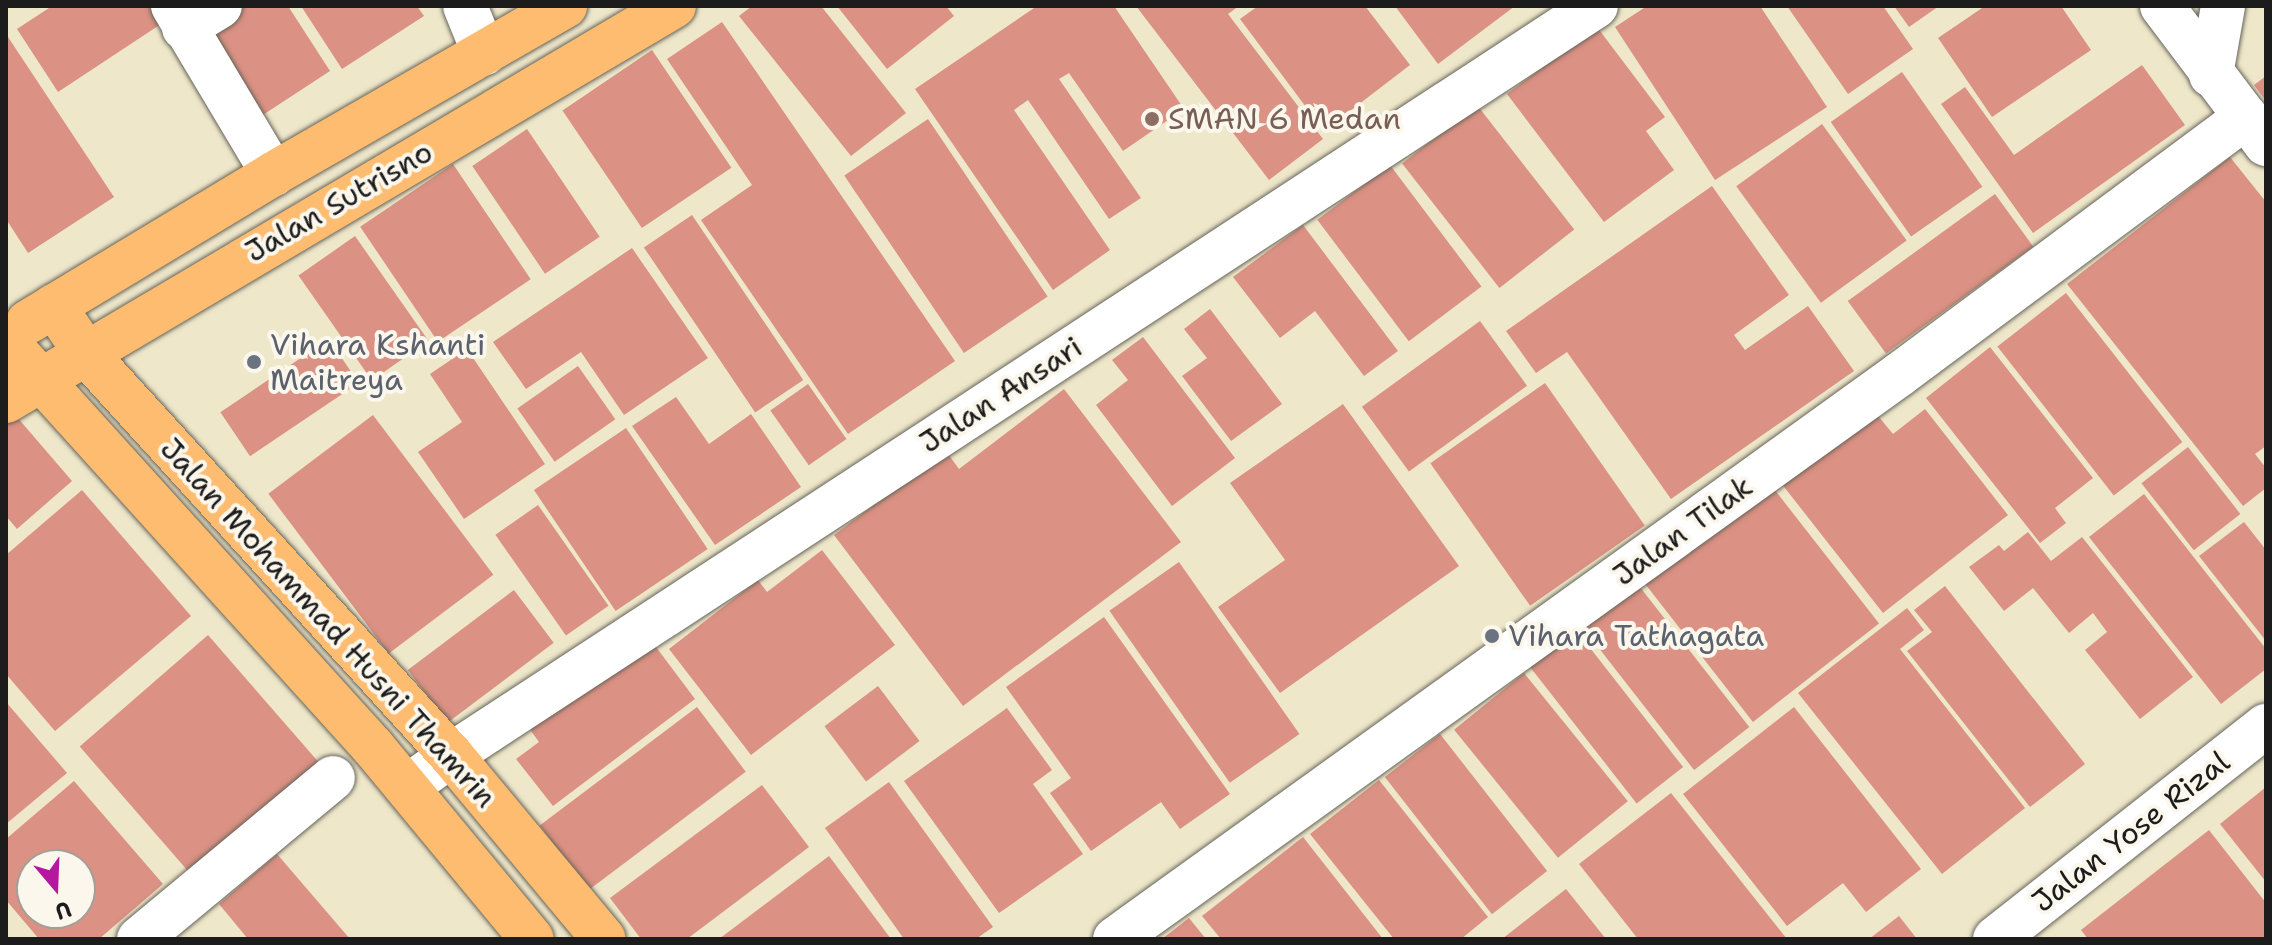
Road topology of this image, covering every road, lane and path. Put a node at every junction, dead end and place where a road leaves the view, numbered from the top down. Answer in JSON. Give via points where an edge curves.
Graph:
{"nodes":[{"id":1,"x":465,"y":6,"type":"edge"},
{"id":2,"x":565,"y":6,"type":"edge"},
{"id":3,"x":674,"y":6,"type":"edge"},
{"id":4,"x":1596,"y":6,"type":"edge"},
{"id":5,"x":2162,"y":6,"type":"edge"},
{"id":6,"x":2223,"y":6,"type":"edge"},
{"id":7,"x":192,"y":13,"type":"edge"},
{"id":8,"x":484,"y":53,"type":"junction"},
{"id":9,"x":2211,"y":75,"type":"junction"},
{"id":10,"x":2256,"y":131,"type":"edge"},
{"id":11,"x":273,"y":174,"type":"junction"},
{"id":12,"x":54,"y":306,"type":"junction"},
{"id":13,"x":6,"y":339,"type":"edge"},
{"id":14,"x":87,"y":355,"type":"junction"},
{"id":15,"x":23,"y":392,"type":"edge"},
{"id":16,"x":2266,"y":726,"type":"edge"},
{"id":17,"x":451,"y":755,"type":"junction"},
{"id":18,"x":333,"y":778,"type":"dead end"},
{"id":19,"x":407,"y":787,"type":"junction"},
{"id":20,"x":2021,"y":932,"type":"edge"},
{"id":21,"x":139,"y":939,"type":"edge"},
{"id":22,"x":532,"y":939,"type":"edge"},
{"id":23,"x":604,"y":939,"type":"edge"},
{"id":24,"x":1115,"y":939,"type":"edge"}],
"edges":[{"from":1,"to":8,"type":"street"},
{"from":2,"to":8,"type":"main road","name":"Jalan Sutrisno"},
{"from":3,"to":14,"type":"main road","name":"Jalan Sutrisno"},
{"from":4,"to":17,"type":"street","name":"Jalan Ansari"},
{"from":5,"to":9,"type":"street"},
{"from":6,"to":9,"type":"street"},
{"from":7,"to":11,"type":"street"},
{"from":8,"to":11,"type":"main road","name":"Jalan Sutrisno"},
{"from":9,"to":10,"type":"street"},
{"from":10,"to":24,"type":"street","name":"Jalan Tilak","via":[[1888,383]]},
{"from":11,"to":12,"type":"main road","name":"Jalan Sutrisno"},
{"from":12,"to":13,"type":"main road","name":"Jalan Sutrisno"},
{"from":12,"to":14,"type":"main road","name":"Jalan Mohammad Husni Thamrin"},
{"from":13,"to":15,"type":"main road","name":"Jalan Mohammad Husni Thamrin"},
{"from":14,"to":15,"type":"main road","name":"Jalan Sutrisno"},
{"from":14,"to":17,"type":"main road","name":"Jalan Mohammad Husni Thamrin"},
{"from":15,"to":19,"type":"main road","name":"Jalan Mohammad Husni Thamrin"},
{"from":16,"to":20,"type":"street","name":"Jalan Yose Rizal"},
{"from":17,"to":19,"type":"street","name":"Jalan Ansari"},
{"from":17,"to":23,"type":"main road","name":"Jalan Mohammad Husni Thamrin"},
{"from":18,"to":21,"type":"street"},
{"from":19,"to":22,"type":"main road","name":"Jalan Mohammad Husni Thamrin"}]}
